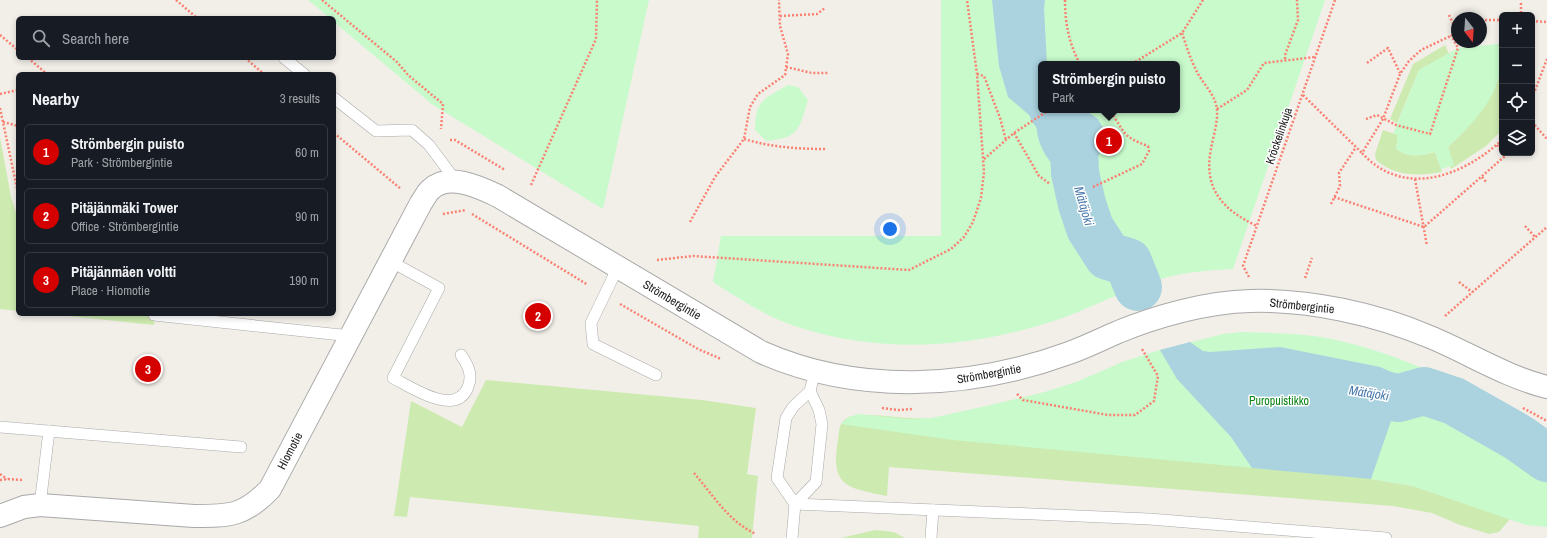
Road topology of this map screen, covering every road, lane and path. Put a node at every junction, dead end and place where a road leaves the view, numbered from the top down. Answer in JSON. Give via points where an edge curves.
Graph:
{"nodes":[{"id":1,"x":176,"y":0,"type":"edge"},
{"id":2,"x":322,"y":0,"type":"edge"},
{"id":3,"x":597,"y":0,"type":"edge"},
{"id":4,"x":779,"y":0,"type":"edge"},
{"id":5,"x":967,"y":0,"type":"edge"},
{"id":6,"x":1065,"y":0,"type":"edge"},
{"id":7,"x":1203,"y":0,"type":"edge"},
{"id":8,"x":1297,"y":0,"type":"edge"},
{"id":9,"x":1335,"y":0,"type":"edge"},
{"id":10,"x":1521,"y":2,"type":"dead end"},
{"id":11,"x":825,"y":8,"type":"dead end"},
{"id":12,"x":1521,"y":12,"type":"edge"},
{"id":13,"x":1449,"y":15,"type":"dead end"},
{"id":14,"x":195,"y":16,"type":"edge"},
{"id":15,"x":780,"y":16,"type":"junction"},
{"id":16,"x":1451,"y":19,"type":"edge"},
{"id":17,"x":1487,"y":20,"type":"edge"},
{"id":18,"x":1499,"y":20,"type":"edge"},
{"id":19,"x":1535,"y":21,"type":"edge"},
{"id":20,"x":1547,"y":22,"type":"edge"},
{"id":21,"x":1182,"y":33,"type":"junction"},
{"id":22,"x":0,"y":35,"type":"edge"},
{"id":23,"x":1451,"y":36,"type":"edge"},
{"id":24,"x":16,"y":48,"type":"edge"},
{"id":25,"x":1458,"y":48,"type":"edge"},
{"id":26,"x":1315,"y":57,"type":"junction"},
{"id":27,"x":1285,"y":59,"type":"junction"},
{"id":28,"x":1547,"y":59,"type":"edge"},
{"id":29,"x":30,"y":60,"type":"edge"},
{"id":30,"x":247,"y":60,"type":"edge"},
{"id":31,"x":286,"y":60,"type":"edge"},
{"id":32,"x":1079,"y":61,"type":"edge"},
{"id":33,"x":1137,"y":61,"type":"edge"},
{"id":34,"x":1367,"y":63,"type":"dead end"},
{"id":35,"x":786,"y":67,"type":"junction"},
{"id":36,"x":45,"y":72,"type":"edge"},
{"id":37,"x":262,"y":72,"type":"edge"},
{"id":38,"x":302,"y":72,"type":"edge"},
{"id":39,"x":828,"y":74,"type":"dead end"},
{"id":40,"x":977,"y":74,"type":"junction"},
{"id":41,"x":1400,"y":74,"type":"junction"},
{"id":42,"x":16,"y":90,"type":"edge"},
{"id":43,"x":1535,"y":90,"type":"edge"},
{"id":44,"x":0,"y":94,"type":"edge"},
{"id":45,"x":1303,"y":95,"type":"junction"},
{"id":46,"x":336,"y":100,"type":"edge"},
{"id":47,"x":0,"y":108,"type":"edge"},
{"id":48,"x":1217,"y":110,"type":"junction"},
{"id":49,"x":1044,"y":113,"type":"edge"},
{"id":50,"x":1111,"y":113,"type":"edge"},
{"id":51,"x":1366,"y":119,"type":"dead end"},
{"id":52,"x":1383,"y":119,"type":"junction"},
{"id":53,"x":3,"y":122,"type":"junction"},
{"id":54,"x":16,"y":125,"type":"edge"},
{"id":55,"x":1535,"y":125,"type":"edge"},
{"id":56,"x":441,"y":132,"type":"dead end"},
{"id":57,"x":1014,"y":133,"type":"junction"},
{"id":58,"x":336,"y":136,"type":"edge"},
{"id":59,"x":1547,"y":139,"type":"edge"},
{"id":60,"x":744,"y":140,"type":"junction"},
{"id":61,"x":1006,"y":140,"type":"junction"},
{"id":62,"x":1497,"y":145,"type":"joint"},
{"id":63,"x":1356,"y":147,"type":"junction"},
{"id":64,"x":1499,"y":148,"type":"edge"},
{"id":65,"x":826,"y":149,"type":"dead end"},
{"id":66,"x":1362,"y":153,"type":"junction"},
{"id":67,"x":1505,"y":156,"type":"edge"},
{"id":68,"x":984,"y":159,"type":"junction"},
{"id":69,"x":1482,"y":177,"type":"junction"},
{"id":70,"x":1415,"y":179,"type":"junction"},
{"id":71,"x":456,"y":181,"type":"junction"},
{"id":72,"x":1488,"y":183,"type":"dead end"},
{"id":73,"x":16,"y":184,"type":"edge"},
{"id":74,"x":1050,"y":184,"type":"dead end"},
{"id":75,"x":531,"y":185,"type":"dead end"},
{"id":76,"x":1093,"y":187,"type":"dead end"},
{"id":77,"x":402,"y":190,"type":"dead end"},
{"id":78,"x":1334,"y":197,"type":"junction"},
{"id":79,"x":1331,"y":204,"type":"dead end"},
{"id":80,"x":442,"y":215,"type":"dead end"},
{"id":81,"x":690,"y":222,"type":"dead end"},
{"id":82,"x":1258,"y":226,"type":"junction"},
{"id":83,"x":1525,"y":226,"type":"dead end"},
{"id":84,"x":1547,"y":226,"type":"edge"},
{"id":85,"x":1424,"y":228,"type":"junction"},
{"id":86,"x":1535,"y":237,"type":"junction"},
{"id":87,"x":1427,"y":246,"type":"dead end"},
{"id":88,"x":1312,"y":258,"type":"dead end"},
{"id":89,"x":655,"y":260,"type":"dead end"},
{"id":90,"x":390,"y":261,"type":"junction"},
{"id":91,"x":618,"y":268,"type":"junction"},
{"id":92,"x":1249,"y":277,"type":"dead end"},
{"id":93,"x":1305,"y":279,"type":"dead end"},
{"id":94,"x":1459,"y":282,"type":"dead end"},
{"id":95,"x":1472,"y":292,"type":"junction"},
{"id":96,"x":604,"y":295,"type":"junction"},
{"id":97,"x":163,"y":316,"type":"edge"},
{"id":98,"x":1445,"y":316,"type":"dead end"},
{"id":99,"x":351,"y":336,"type":"junction"},
{"id":100,"x":1148,"y":344,"type":"dead end"},
{"id":101,"x":1140,"y":347,"type":"junction"},
{"id":102,"x":1135,"y":348,"type":"dead end"},
{"id":103,"x":461,"y":355,"type":"dead end"},
{"id":104,"x":726,"y":362,"type":"dead end"},
{"id":105,"x":656,"y":375,"type":"dead end"},
{"id":106,"x":812,"y":381,"type":"junction"},
{"id":107,"x":1547,"y":387,"type":"edge"},
{"id":108,"x":1019,"y":393,"type":"dead end"},
{"id":109,"x":1516,"y":404,"type":"dead end"},
{"id":110,"x":877,"y":407,"type":"dead end"},
{"id":111,"x":915,"y":409,"type":"dead end"},
{"id":112,"x":1547,"y":422,"type":"edge"},
{"id":113,"x":0,"y":426,"type":"edge"},
{"id":114,"x":49,"y":431,"type":"junction"},
{"id":115,"x":241,"y":447,"type":"dead end"},
{"id":116,"x":694,"y":473,"type":"dead end"},
{"id":117,"x":0,"y":474,"type":"edge"},
{"id":118,"x":7,"y":478,"type":"dead end"},
{"id":119,"x":795,"y":504,"type":"junction"},
{"id":120,"x":40,"y":505,"type":"junction"},
{"id":121,"x":933,"y":510,"type":"junction"},
{"id":122,"x":0,"y":516,"type":"edge"},
{"id":123,"x":756,"y":534,"type":"dead end"},
{"id":124,"x":792,"y":538,"type":"edge"},
{"id":125,"x":931,"y":538,"type":"edge"},
{"id":126,"x":1386,"y":538,"type":"edge"}],
"edges":[{"from":1,"to":14,"type":"path"},
{"from":2,"to":56,"type":"path","via":[[443,104]]},
{"from":3,"to":75,"type":"path","via":[[596,39]]},
{"from":4,"to":15,"type":"path"},
{"from":5,"to":40,"type":"path"},
{"from":6,"to":32,"type":"path","via":[[1065,21]]},
{"from":7,"to":21,"type":"path"},
{"from":8,"to":27,"type":"path","via":[[1298,20]]},
{"from":9,"to":26,"type":"path","name":"Kröckelinkuja"},
{"from":10,"to":12,"type":"path"},
{"from":11,"to":15,"type":"path","via":[[817,14]]},
{"from":13,"to":16,"type":"path"},
{"from":15,"to":35,"type":"path","via":[[780,26],[788,54]]},
{"from":17,"to":18,"type":"path"},
{"from":19,"to":20,"type":"path"},
{"from":21,"to":33,"type":"path"},
{"from":21,"to":48,"type":"path","via":[[1196,70],[1212,96]]},
{"from":22,"to":24,"type":"path"},
{"from":23,"to":41,"type":"path","via":[[1422,50],[1409,61]]},
{"from":25,"to":52,"type":"path","via":[[1430,134],[1396,126]]},
{"from":26,"to":27,"type":"path"},
{"from":26,"to":45,"type":"path","name":"Kröckelinkuja"},
{"from":27,"to":48,"type":"path","via":[[1264,63],[1247,90]]},
{"from":28,"to":43,"type":"path"},
{"from":29,"to":36,"type":"path"},
{"from":30,"to":37,"type":"path"},
{"from":31,"to":38,"type":"lane"},
{"from":34,"to":41,"type":"path","via":[[1388,48]]},
{"from":35,"to":39,"type":"path"},
{"from":35,"to":60,"type":"path","via":[[785,76],[758,94],[750,107]]},
{"from":40,"to":61,"type":"path","via":[[984,76]]},
{"from":40,"to":68,"type":"path"},
{"from":41,"to":52,"type":"path"},
{"from":42,"to":44,"type":"path"},
{"from":45,"to":63,"type":"path"},
{"from":45,"to":82,"type":"path","name":"Kröckelinkuja"},
{"from":46,"to":71,"type":"lane","via":[[376,131],[412,130],[430,145]]},
{"from":47,"to":53,"type":"path"},
{"from":48,"to":82,"type":"path","via":[[1208,175],[1217,196],[1227,208],[1240,218]]},
{"from":49,"to":57,"type":"path"},
{"from":50,"to":76,"type":"path","via":[[1124,135],[1148,146],[1149,151],[1142,164]]},
{"from":51,"to":52,"type":"path","via":[[1377,115]]},
{"from":52,"to":66,"type":"path"},
{"from":53,"to":54,"type":"path"},
{"from":53,"to":73,"type":"path"},
{"from":55,"to":59,"type":"path"},
{"from":57,"to":61,"type":"path"},
{"from":57,"to":74,"type":"path","via":[[1039,176]]},
{"from":58,"to":77,"type":"path"},
{"from":60,"to":65,"type":"path","via":[[786,148]]},
{"from":60,"to":81,"type":"path","via":[[715,177]]},
{"from":61,"to":68,"type":"path"},
{"from":62,"to":64,"type":"path"},
{"from":62,"to":70,"type":"path","via":[[1474,163],[1457,171]]},
{"from":63,"to":66,"type":"path"},
{"from":63,"to":78,"type":"path","via":[[1339,173],[1340,186]]},
{"from":66,"to":70,"type":"path","via":[[1370,162],[1392,176]]},
{"from":67,"to":69,"type":"path"},
{"from":68,"to":89,"type":"path","via":[[981,198],[973,222],[964,237],[951,249],[910,270],[693,256]]},
{"from":69,"to":72,"type":"path"},
{"from":69,"to":85,"type":"path"},
{"from":70,"to":85,"type":"path"},
{"from":71,"to":90,"type":"street","name":"Hiomotie","via":[[439,184],[430,190]]},
{"from":71,"to":91,"type":"street","name":"Strömbergintie","via":[[476,185],[498,196]]},
{"from":78,"to":79,"type":"path"},
{"from":78,"to":85,"type":"path"},
{"from":80,"to":96,"type":"path","via":[[466,210]]},
{"from":82,"to":92,"type":"path","name":"Kröckelinkuja","via":[[1244,266]]},
{"from":83,"to":86,"type":"path"},
{"from":84,"to":86,"type":"path"},
{"from":85,"to":87,"type":"path"},
{"from":86,"to":95,"type":"path"},
{"from":88,"to":93,"type":"path"},
{"from":90,"to":99,"type":"street","name":"Hiomotie"},
{"from":90,"to":103,"type":"lane","via":[[439,288],[392,378],[436,399],[449,401],[466,392],[470,384],[468,365]]},
{"from":91,"to":96,"type":"lane"},
{"from":91,"to":106,"type":"street","name":"Strömbergintie","via":[[761,352],[786,363]]},
{"from":94,"to":95,"type":"path"},
{"from":95,"to":98,"type":"path"},
{"from":96,"to":104,"type":"path","via":[[698,349]]},
{"from":96,"to":105,"type":"lane","via":[[591,323],[593,344]]},
{"from":97,"to":99,"type":"lane"},
{"from":99,"to":120,"type":"street","name":"Hiomotie","via":[[270,489],[256,504],[238,513],[218,516]]},
{"from":100,"to":101,"type":"path"},
{"from":101,"to":102,"type":"path"},
{"from":101,"to":108,"type":"path","via":[[1158,376],[1154,401],[1135,415],[1108,415],[1023,400],[1016,393]]},
{"from":106,"to":107,"type":"street","name":"Strömbergintie","via":[[958,381],[996,375],[1030,367],[1168,315],[1249,301],[1315,306],[1378,319],[1429,336],[1517,378]]},
{"from":106,"to":119,"type":"lane","via":[[822,424],[816,482]]},
{"from":106,"to":119,"type":"lane","via":[[786,418],[777,478]]},
{"from":109,"to":112,"type":"path"},
{"from":110,"to":111,"type":"path"},
{"from":113,"to":114,"type":"lane"},
{"from":114,"to":115,"type":"lane"},
{"from":114,"to":120,"type":"lane"},
{"from":116,"to":123,"type":"path","via":[[731,518],[744,529]]},
{"from":117,"to":118,"type":"path"},
{"from":119,"to":121,"type":"lane"},
{"from":119,"to":124,"type":"lane"},
{"from":120,"to":122,"type":"street","name":"Hiomotie","via":[[24,507]]},
{"from":121,"to":125,"type":"lane"},
{"from":121,"to":126,"type":"lane","via":[[1149,519]]}]}
